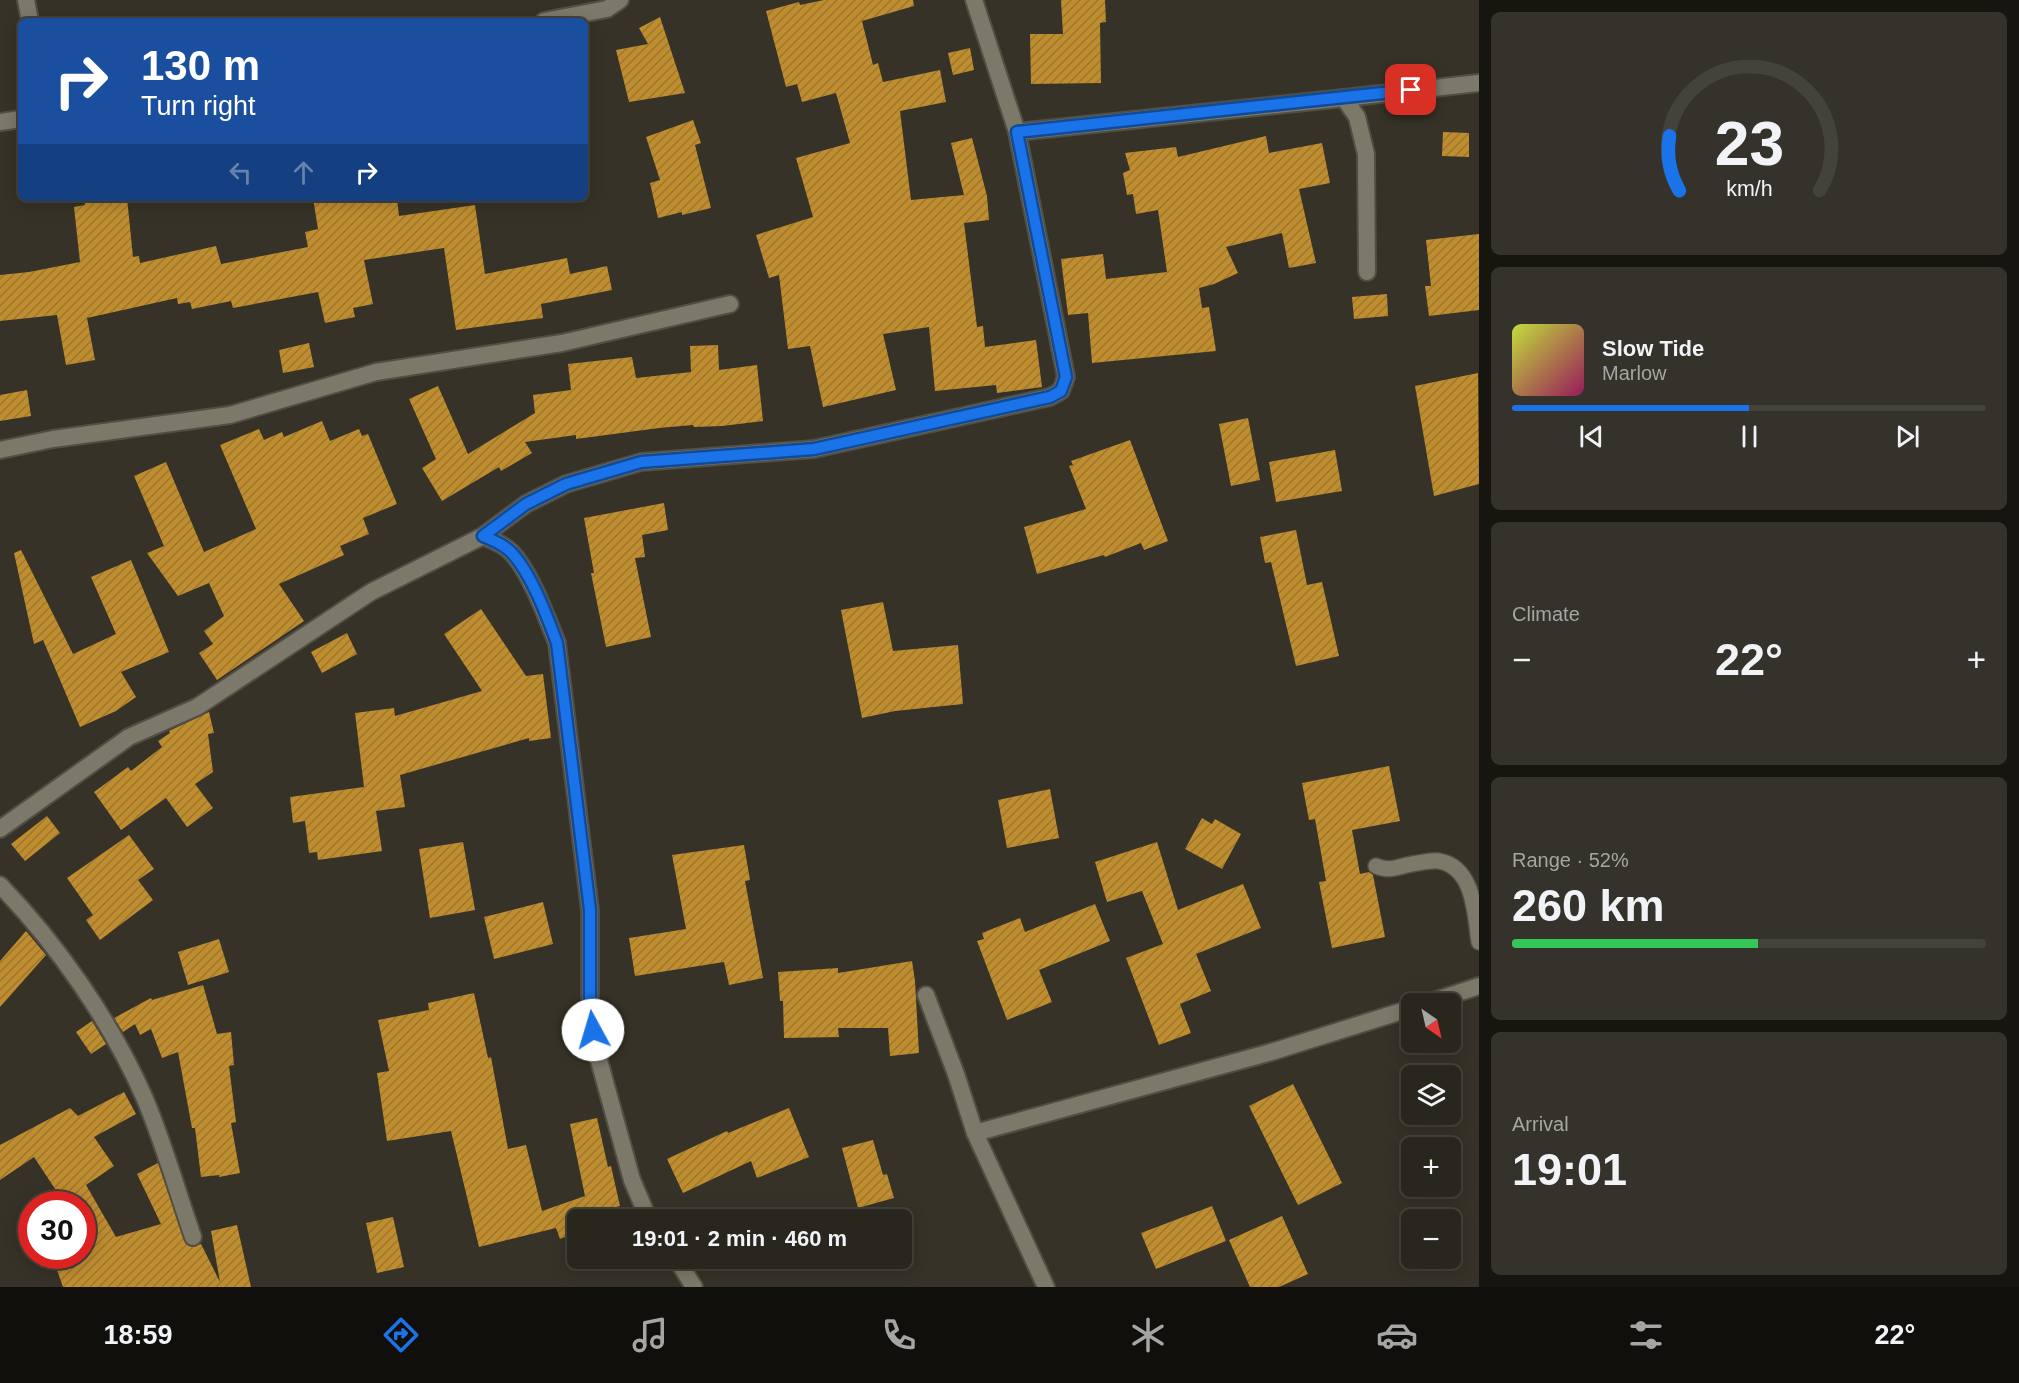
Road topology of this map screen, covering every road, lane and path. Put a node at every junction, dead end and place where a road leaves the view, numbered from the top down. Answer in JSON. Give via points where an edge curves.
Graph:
{"nodes":[{"id":1,"x":26,"y":0,"type":"edge"},
{"id":2,"x":620,"y":0,"type":"edge"},
{"id":3,"x":974,"y":0,"type":"edge"},
{"id":4,"x":29,"y":18,"type":"edge"},
{"id":5,"x":560,"y":18,"type":"edge"},
{"id":6,"x":1479,"y":82,"type":"edge"},
{"id":7,"x":1344,"y":98,"type":"junction"},
{"id":8,"x":18,"y":119,"type":"edge"},
{"id":9,"x":0,"y":122,"type":"edge"},
{"id":10,"x":1017,"y":132,"type":"junction"},
{"id":11,"x":1367,"y":272,"type":"dead end"},
{"id":12,"x":730,"y":304,"type":"dead end"},
{"id":13,"x":0,"y":450,"type":"edge"},
{"id":14,"x":483,"y":536,"type":"junction"},
{"id":15,"x":0,"y":829,"type":"edge"},
{"id":16,"x":1376,"y":866,"type":"dead end"},
{"id":17,"x":0,"y":885,"type":"edge"},
{"id":18,"x":1479,"y":942,"type":"edge"},
{"id":19,"x":1479,"y":985,"type":"edge"},
{"id":20,"x":1456,"y":993,"type":"edge"},
{"id":21,"x":926,"y":995,"type":"dead end"},
{"id":22,"x":1401,"y":1011,"type":"edge"},
{"id":23,"x":975,"y":1133,"type":"junction"},
{"id":24,"x":644,"y":1209,"type":"edge"},
{"id":25,"x":193,"y":1237,"type":"dead end"},
{"id":26,"x":683,"y":1269,"type":"edge"},
{"id":27,"x":694,"y":1287,"type":"edge"},
{"id":28,"x":1046,"y":1287,"type":"edge"}],
"edges":[{"from":1,"to":4,"type":"street"},
{"from":2,"to":5,"type":"street","via":[[607,9]]},
{"from":3,"to":10,"type":"street"},
{"from":6,"to":7,"type":"street"},
{"from":7,"to":10,"type":"street"},
{"from":7,"to":11,"type":"street","via":[[1357,117],[1366,154]]},
{"from":8,"to":9,"type":"street"},
{"from":10,"to":14,"type":"street","via":[[1066,377],[1061,391],[1050,397],[814,449],[641,462],[566,484],[526,504]]},
{"from":12,"to":13,"type":"street","via":[[562,343],[376,372],[230,415]]},
{"from":14,"to":15,"type":"street","via":[[371,592],[197,707],[129,737]]},
{"from":14,"to":24,"type":"street","via":[[510,551],[521,565],[557,643],[590,910],[590,1008],[597,1053],[632,1180]]},
{"from":16,"to":18,"type":"lane","via":[[1388,870],[1438,861],[1455,866],[1466,880]]},
{"from":17,"to":25,"type":"street","via":[[91,999],[119,1046],[145,1100]]},
{"from":19,"to":20,"type":"street"},
{"from":21,"to":23,"type":"street"},
{"from":22,"to":23,"type":"street","via":[[1268,1053]]},
{"from":23,"to":28,"type":"street"},
{"from":26,"to":27,"type":"street"}]}
